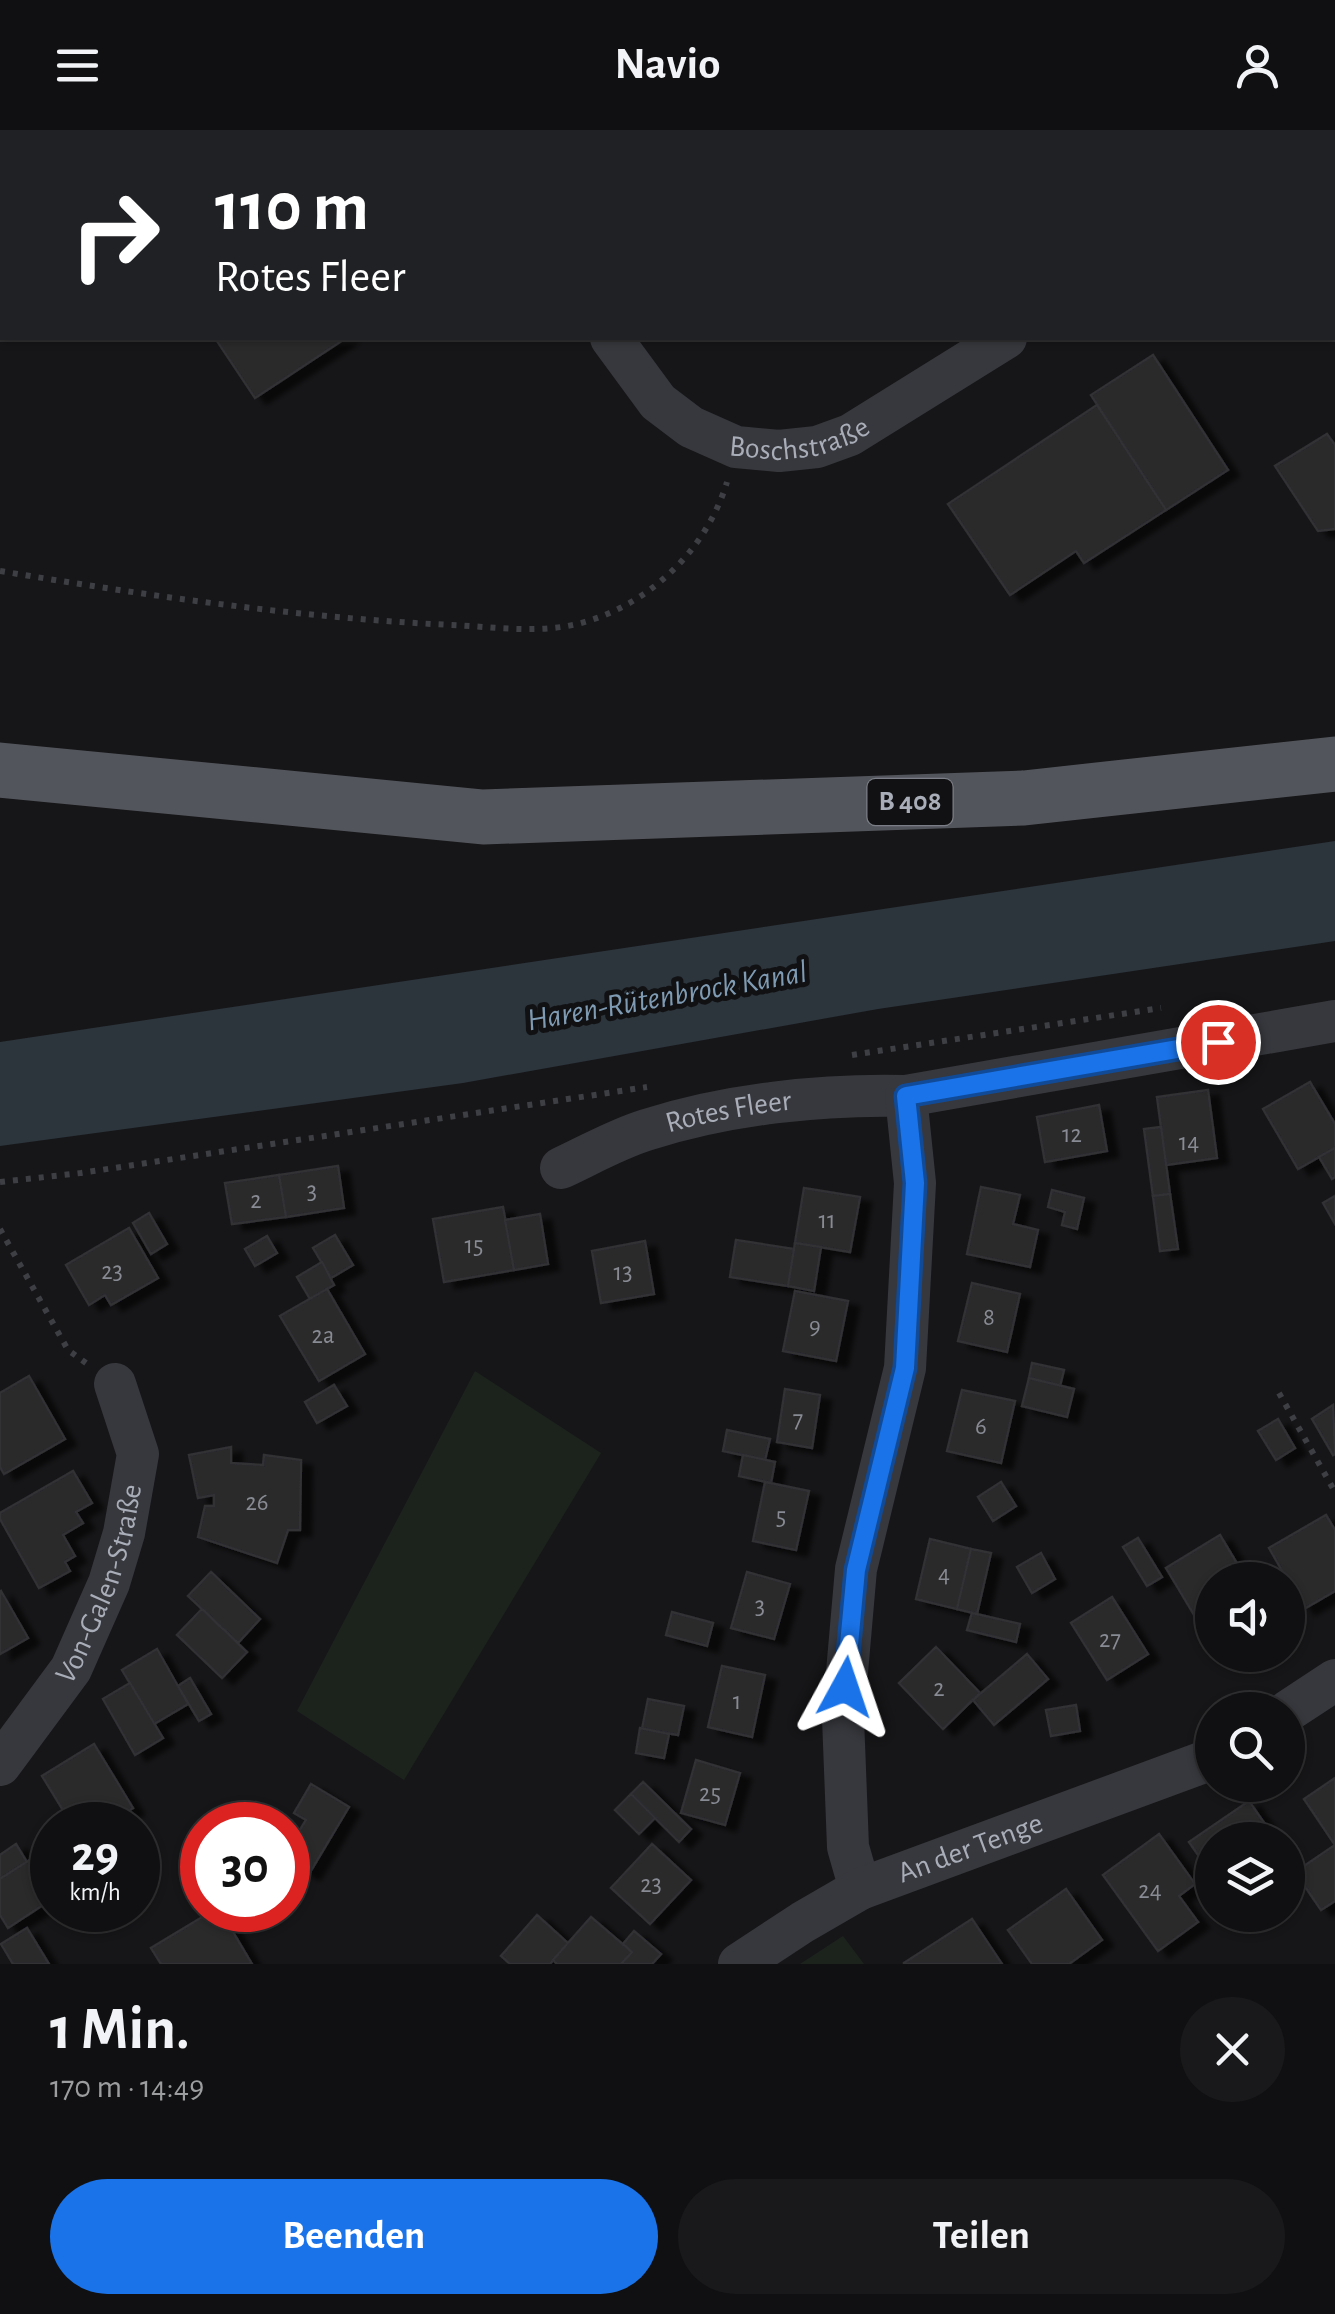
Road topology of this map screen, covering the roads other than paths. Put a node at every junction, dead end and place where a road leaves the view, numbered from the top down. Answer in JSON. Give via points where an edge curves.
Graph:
{"nodes":[{"id":1,"x":613,"y":340,"type":"edge"},
{"id":2,"x":1003,"y":340,"type":"edge"},
{"id":3,"x":1335,"y":764,"type":"edge"},
{"id":4,"x":0,"y":770,"type":"edge"},
{"id":5,"x":1335,"y":1021,"type":"edge"},
{"id":6,"x":906,"y":1096,"type":"junction"},
{"id":7,"x":561,"y":1168,"type":"dead end"},
{"id":8,"x":115,"y":1384,"type":"road end"},
{"id":9,"x":1335,"y":1680,"type":"edge"},
{"id":10,"x":1305,"y":1700,"type":"edge"},
{"id":11,"x":1195,"y":1765,"type":"edge"},
{"id":12,"x":0,"y":1766,"type":"edge"},
{"id":13,"x":860,"y":1889,"type":"junction"},
{"id":14,"x":740,"y":1964,"type":"edge"}],
"edges":[{"from":1,"to":2,"type":"street","name":"Boschstraße","via":[[658,402],[692,427],[736,448],[779,450],[850,435]]},
{"from":3,"to":4,"type":"main road","number":"B 408","via":[[1024,798],[483,816]]},
{"from":5,"to":6,"type":"street","name":"Rotes Fleer"},
{"from":6,"to":7,"type":"street","name":"Rotes Fleer","via":[[836,1094],[688,1118]]},
{"from":6,"to":13,"type":"street","via":[[915,1183],[905,1368],[856,1570],[843,1718],[848,1846]]},
{"from":8,"to":12,"type":"street","name":"Von-Galen-Straße","via":[[138,1454],[124,1532],[71,1669]]},
{"from":9,"to":10,"type":"street"},
{"from":11,"to":13,"type":"street","name":"An der Tenge"},
{"from":13,"to":14,"type":"street","name":"An der Tenge"}]}
